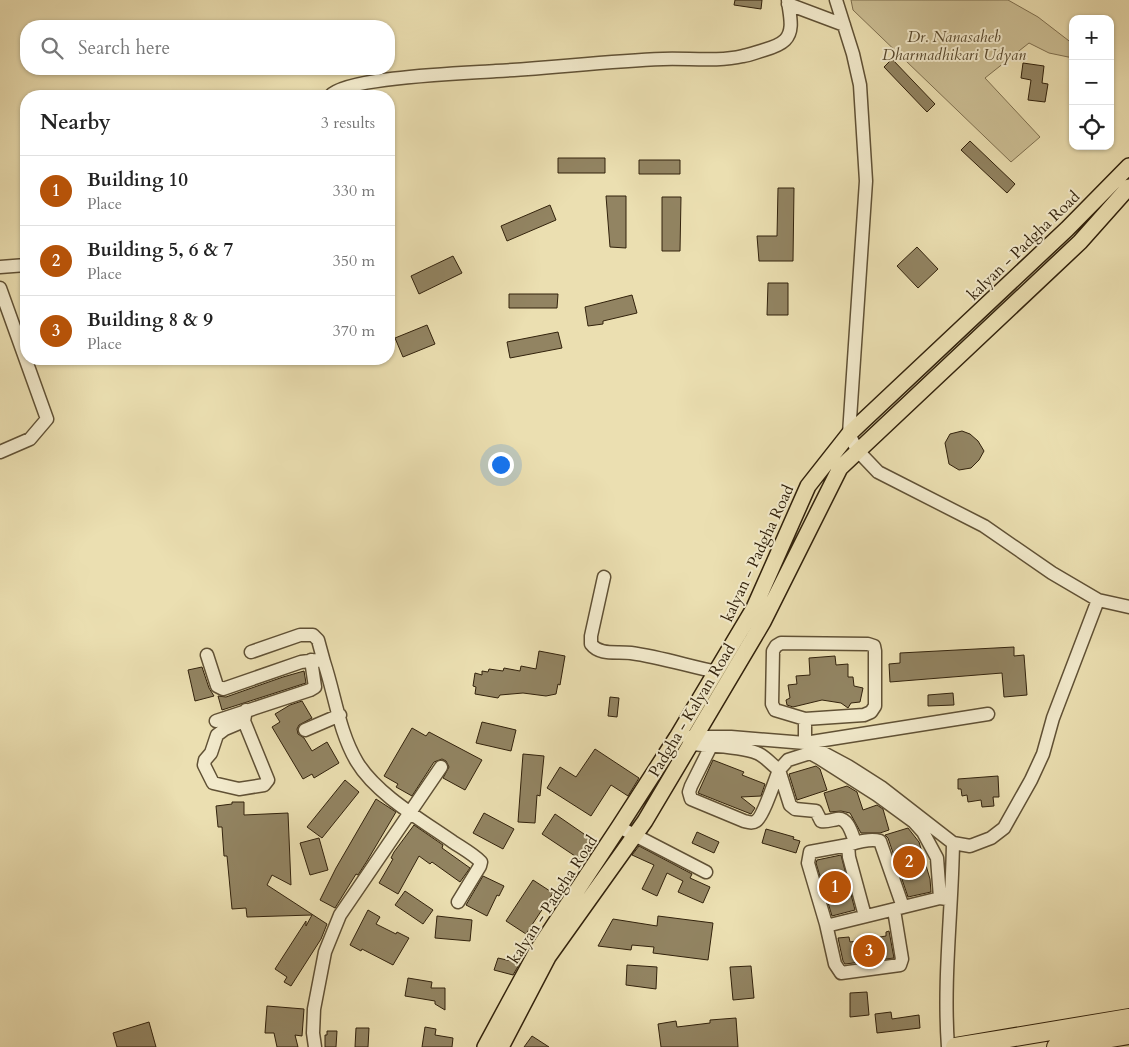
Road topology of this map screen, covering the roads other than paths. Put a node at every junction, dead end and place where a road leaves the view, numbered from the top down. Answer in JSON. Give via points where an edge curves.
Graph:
{"nodes":[{"id":1,"x":836,"y":0,"type":"edge"},
{"id":2,"x":788,"y":2,"type":"edge"},
{"id":3,"x":844,"y":26,"type":"junction"},
{"id":4,"x":336,"y":90,"type":"edge"},
{"id":5,"x":1129,"y":166,"type":"edge"},
{"id":6,"x":1129,"y":188,"type":"edge"},
{"id":7,"x":1067,"y":229,"type":"junction"},
{"id":8,"x":1080,"y":242,"type":"junction"},
{"id":9,"x":20,"y":265,"type":"edge"},
{"id":10,"x":0,"y":267,"type":"edge"},
{"id":11,"x":0,"y":288,"type":"edge"},
{"id":12,"x":20,"y":344,"type":"edge"},
{"id":13,"x":28,"y":365,"type":"edge"},
{"id":14,"x":849,"y":434,"type":"junction"},
{"id":15,"x":857,"y":450,"type":"junction"},
{"id":16,"x":0,"y":452,"type":"edge"},
{"id":17,"x":604,"y":577,"type":"dead end"},
{"id":18,"x":1098,"y":600,"type":"junction"},
{"id":19,"x":1129,"y":607,"type":"edge"},
{"id":20,"x":761,"y":612,"type":"junction"},
{"id":21,"x":251,"y":652,"type":"dead end"},
{"id":22,"x":207,"y":655,"type":"dead end"},
{"id":23,"x":310,"y":660,"type":"junction"},
{"id":24,"x":324,"y":662,"type":"junction"},
{"id":25,"x":717,"y":672,"type":"junction"},
{"id":26,"x":315,"y":686,"type":"junction"},
{"id":27,"x":333,"y":688,"type":"junction"},
{"id":28,"x":988,"y":714,"type":"dead end"},
{"id":29,"x":340,"y":715,"type":"junction"},
{"id":30,"x":245,"y":716,"type":"junction"},
{"id":31,"x":805,"y":718,"type":"junction"},
{"id":32,"x":216,"y":720,"type":"dead end"},
{"id":33,"x":305,"y":730,"type":"dead end"},
{"id":34,"x":677,"y":737,"type":"junction"},
{"id":35,"x":693,"y":741,"type":"junction"},
{"id":36,"x":805,"y":743,"type":"junction"},
{"id":37,"x":711,"y":746,"type":"junction"},
{"id":38,"x":441,"y":767,"type":"dead end"},
{"id":39,"x":779,"y":770,"type":"junction"},
{"id":40,"x":410,"y":812,"type":"junction"},
{"id":41,"x":620,"y":827,"type":"junction"},
{"id":42,"x":634,"y":835,"type":"junction"},
{"id":43,"x":953,"y":843,"type":"junction"},
{"id":44,"x":852,"y":844,"type":"junction"},
{"id":45,"x":706,"y":872,"type":"dead end"},
{"id":46,"x":584,"y":892,"type":"junction"},
{"id":47,"x":946,"y":899,"type":"junction"},
{"id":48,"x":458,"y":902,"type":"dead end"},
{"id":49,"x":899,"y":908,"type":"junction"},
{"id":50,"x":865,"y":916,"type":"junction"},
{"id":51,"x":826,"y":924,"type":"junction"},
{"id":52,"x":542,"y":954,"type":"junction"},
{"id":53,"x":1129,"y":1018,"type":"edge"},
{"id":54,"x":1107,"y":1030,"type":"junction"},
{"id":55,"x":1129,"y":1035,"type":"edge"},
{"id":56,"x":315,"y":1047,"type":"edge"},
{"id":57,"x":484,"y":1047,"type":"edge"},
{"id":58,"x":501,"y":1047,"type":"edge"},
{"id":59,"x":948,"y":1047,"type":"edge"},
{"id":60,"x":955,"y":1047,"type":"edge"},
{"id":61,"x":1056,"y":1047,"type":"edge"}],
"edges":[{"from":1,"to":3,"type":"street"},
{"from":2,"to":3,"type":"street"},
{"from":2,"to":4,"type":"street","via":[[791,27],[785,40],[774,47],[742,56],[596,62],[421,75]]},
{"from":3,"to":14,"type":"street","via":[[860,85],[866,181]]},
{"from":5,"to":7,"type":"main road","name":"kalyan - Padgha Road"},
{"from":6,"to":8,"type":"main road","name":"Padgha - Kalyan Road"},
{"from":7,"to":8,"type":"main road"},
{"from":7,"to":14,"type":"main road","name":"kalyan - Padgha Road"},
{"from":8,"to":15,"type":"main road","name":"Padgha - Kalyan Road"},
{"from":9,"to":10,"type":"street"},
{"from":11,"to":12,"type":"street"},
{"from":13,"to":16,"type":"street","via":[[47,419],[30,439]]},
{"from":14,"to":15,"type":"street"},
{"from":14,"to":20,"type":"main road","name":"kalyan - Padgha Road","via":[[808,486]]},
{"from":15,"to":18,"type":"street","via":[[878,472],[984,526]]},
{"from":15,"to":20,"type":"main road","name":"Padgha - Kalyan Road","via":[[840,468]]},
{"from":17,"to":25,"type":"street","via":[[591,636],[590,644],[594,649],[631,653]]},
{"from":18,"to":19,"type":"street"},
{"from":18,"to":43,"type":"street","via":[[1053,718],[1043,754],[1004,828],[970,846]]},
{"from":20,"to":25,"type":"main road","name":"kalyan - Padgha Road"},
{"from":20,"to":35,"type":"main road","name":"Padgha - Kalyan Road"},
{"from":21,"to":24,"type":"street","via":[[300,635],[314,635]]},
{"from":22,"to":23,"type":"street","via":[[217,686],[223,689]]},
{"from":23,"to":24,"type":"street"},
{"from":23,"to":26,"type":"street"},
{"from":24,"to":27,"type":"street"},
{"from":25,"to":34,"type":"main road","name":"kalyan - Padgha Road"},
{"from":26,"to":27,"type":"street"},
{"from":26,"to":30,"type":"street"},
{"from":27,"to":29,"type":"street"},
{"from":28,"to":36,"type":"street"},
{"from":29,"to":33,"type":"street"},
{"from":29,"to":40,"type":"street","via":[[346,741],[365,774]]},
{"from":30,"to":30,"type":"street","via":[[268,780],[264,785],[239,789],[213,783],[204,765],[216,734]]},
{"from":30,"to":32,"type":"street"},
{"from":31,"to":31,"type":"street","via":[[871,712],[875,706],[874,646],[781,643],[776,646],[773,651],[772,704],[783,714]]},
{"from":31,"to":36,"type":"street"},
{"from":34,"to":35,"type":"street"},
{"from":34,"to":41,"type":"main road","name":"kalyan - Padgha Road"},
{"from":35,"to":36,"type":"street","via":[[731,736]]},
{"from":35,"to":37,"type":"street"},
{"from":35,"to":42,"type":"main road","name":"Padgha - Kalyan Road"},
{"from":36,"to":43,"type":"street","via":[[881,787]]},
{"from":37,"to":39,"type":"street","via":[[758,753]]},
{"from":37,"to":39,"type":"street","via":[[690,786],[691,799],[744,821],[756,821],[761,814]]},
{"from":38,"to":40,"type":"street"},
{"from":39,"to":44,"type":"street","via":[[790,805],[795,809],[816,811],[821,821],[843,819],[847,822]]},
{"from":39,"to":47,"type":"street","via":[[788,760],[810,753],[914,822],[937,858]]},
{"from":40,"to":48,"type":"street","via":[[481,862]]},
{"from":40,"to":56,"type":"street","via":[[340,915],[325,952],[314,1009]]},
{"from":41,"to":42,"type":"street"},
{"from":41,"to":46,"type":"main road","name":"kalyan - Padgha Road"},
{"from":42,"to":45,"type":"street"},
{"from":42,"to":46,"type":"main road","name":"Padgha - Kalyan Road"},
{"from":43,"to":47,"type":"street"},
{"from":44,"to":49,"type":"street","via":[[880,841]]},
{"from":44,"to":50,"type":"street","via":[[849,856]]},
{"from":44,"to":51,"type":"street","via":[[810,852],[808,857]]},
{"from":46,"to":52,"type":"main road","name":"kalyan - Padgha Road"},
{"from":47,"to":49,"type":"street"},
{"from":47,"to":59,"type":"street","via":[[949,926]]},
{"from":49,"to":50,"type":"street"},
{"from":49,"to":51,"type":"street","via":[[900,965],[841,973],[835,964]]},
{"from":50,"to":51,"type":"street"},
{"from":52,"to":57,"type":"main road","name":"kalyan - Padgha Road"},
{"from":52,"to":58,"type":"main road"},
{"from":53,"to":54,"type":"highway"},
{"from":54,"to":55,"type":"highway"},
{"from":54,"to":60,"type":"highway"},
{"from":54,"to":61,"type":"highway"}]}
